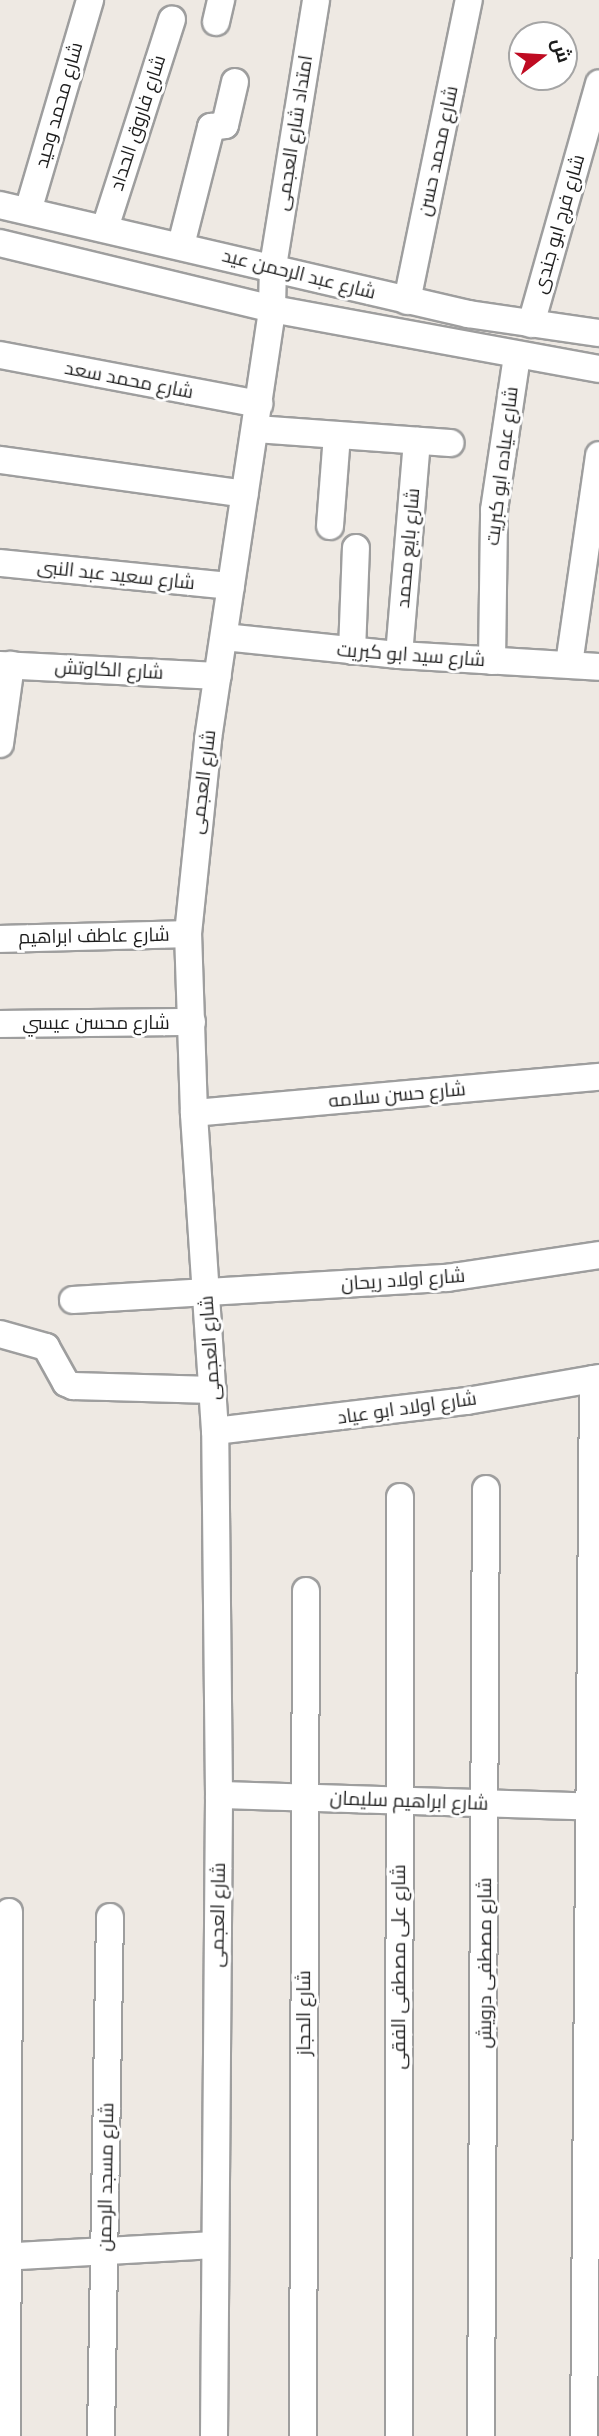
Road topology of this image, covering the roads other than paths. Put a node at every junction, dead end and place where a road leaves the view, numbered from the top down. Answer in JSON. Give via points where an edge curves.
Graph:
{"nodes":[{"id":1,"x":90,"y":0,"type":"edge"},
{"id":2,"x":316,"y":0,"type":"edge"},
{"id":3,"x":469,"y":0,"type":"edge"},
{"id":4,"x":172,"y":19,"type":"dead end"},
{"id":5,"x":235,"y":82,"type":"dead end"},
{"id":6,"x":599,"y":83,"type":"edge"},
{"id":7,"x":0,"y":205,"type":"edge"},
{"id":8,"x":28,"y":211,"type":"junction"},
{"id":9,"x":105,"y":228,"type":"junction"},
{"id":10,"x":0,"y":243,"type":"edge"},
{"id":11,"x":181,"y":245,"type":"junction"},
{"id":12,"x":273,"y":267,"type":"junction"},
{"id":13,"x":407,"y":301,"type":"junction"},
{"id":14,"x":272,"y":309,"type":"junction"},
{"id":15,"x":531,"y":324,"type":"junction"},
{"id":16,"x":599,"y":333,"type":"edge"},
{"id":17,"x":0,"y":355,"type":"edge"},
{"id":18,"x":517,"y":356,"type":"junction"},
{"id":19,"x":599,"y":369,"type":"edge"},
{"id":20,"x":257,"y":417,"type":"junction"},
{"id":21,"x":337,"y":435,"type":"junction"},
{"id":22,"x":418,"y":440,"type":"junction"},
{"id":23,"x":450,"y":443,"type":"dead end"},
{"id":24,"x":0,"y":460,"type":"edge"},
{"id":25,"x":598,"y":472,"type":"edge"},
{"id":26,"x":245,"y":494,"type":"junction"},
{"id":27,"x":330,"y":526,"type":"dead end"},
{"id":28,"x":356,"y":548,"type":"dead end"},
{"id":29,"x":592,"y":555,"type":"edge"},
{"id":30,"x":0,"y":563,"type":"edge"},
{"id":31,"x":231,"y":586,"type":"junction"},
{"id":32,"x":224,"y":638,"type":"junction"},
{"id":33,"x":352,"y":651,"type":"junction"},
{"id":34,"x":400,"y":655,"type":"junction"},
{"id":35,"x":492,"y":661,"type":"junction"},
{"id":36,"x":569,"y":664,"type":"junction"},
{"id":37,"x":5,"y":665,"type":"edge"},
{"id":38,"x":599,"y":667,"type":"edge"},
{"id":39,"x":218,"y":676,"type":"junction"},
{"id":40,"x":0,"y":744,"type":"edge"},
{"id":41,"x":188,"y":934,"type":"junction"},
{"id":42,"x":0,"y":939,"type":"edge"},
{"id":43,"x":192,"y":1022,"type":"junction"},
{"id":44,"x":0,"y":1024,"type":"edge"},
{"id":45,"x":599,"y":1077,"type":"edge"},
{"id":46,"x":194,"y":1114,"type":"junction"},
{"id":47,"x":599,"y":1255,"type":"edge"},
{"id":48,"x":206,"y":1293,"type":"junction"},
{"id":49,"x":73,"y":1300,"type":"dead end"},
{"id":50,"x":0,"y":1334,"type":"edge"},
{"id":51,"x":596,"y":1379,"type":"edge"},
{"id":52,"x":213,"y":1390,"type":"junction"},
{"id":53,"x":215,"y":1431,"type":"junction"},
{"id":54,"x":486,"y":1489,"type":"dead end"},
{"id":55,"x":400,"y":1497,"type":"dead end"},
{"id":56,"x":306,"y":1591,"type":"dead end"},
{"id":57,"x":219,"y":1795,"type":"junction"},
{"id":58,"x":304,"y":1798,"type":"junction"},
{"id":59,"x":399,"y":1800,"type":"junction"},
{"id":60,"x":486,"y":1803,"type":"junction"},
{"id":61,"x":594,"y":1807,"type":"edge"},
{"id":62,"x":9,"y":1912,"type":"dead end"},
{"id":63,"x":110,"y":1917,"type":"dead end"},
{"id":64,"x":215,"y":2245,"type":"junction"},
{"id":65,"x":105,"y":2251,"type":"junction"},
{"id":66,"x":3,"y":2257,"type":"edge"},
{"id":67,"x":6,"y":2436,"type":"edge"},
{"id":68,"x":101,"y":2436,"type":"edge"},
{"id":69,"x":214,"y":2436,"type":"edge"},
{"id":70,"x":303,"y":2436,"type":"edge"},
{"id":71,"x":399,"y":2436,"type":"edge"},
{"id":72,"x":481,"y":2436,"type":"edge"},
{"id":73,"x":584,"y":2436,"type":"edge"}],
"edges":[{"from":1,"to":8,"type":"street","name":"شارع محمد وحيد"},
{"from":2,"to":12,"type":"street","name":"امتداد شارع العجمى"},
{"from":3,"to":13,"type":"street","name":"شارع محمد حسن"},
{"from":4,"to":9,"type":"street","name":"شارع فاروق الحداد"},
{"from":5,"to":11,"type":"street","via":[[225,125],[211,127]]},
{"from":6,"to":15,"type":"street","name":"شارع فرج ابو جندى"},
{"from":7,"to":8,"type":"street","name":"شارع عبد الرحمن عيد"},
{"from":8,"to":9,"type":"street","name":"شارع عبد الرحمن عيد"},
{"from":9,"to":11,"type":"street","name":"شارع عبد الرحمن عيد"},
{"from":10,"to":14,"type":"street","name":"شارع عبد الرحمن عيد"},
{"from":11,"to":12,"type":"street","name":"شارع عبد الرحمن عيد"},
{"from":12,"to":13,"type":"street","name":"شارع عبد الرحمن عيد"},
{"from":12,"to":14,"type":"street","name":"شارع العجمى"},
{"from":13,"to":15,"type":"street","name":"شارع عبد الرحمن عيد"},
{"from":14,"to":18,"type":"street","name":"شارع عبد الرحمن عيد"},
{"from":14,"to":20,"type":"street","name":"شارع العجمى"},
{"from":15,"to":16,"type":"street","name":"شارع عبد الرحمن عيد"},
{"from":17,"to":20,"type":"street","name":"شارع محمد سعد"},
{"from":18,"to":19,"type":"street","name":"شارع عبد الرحمن عيد"},
{"from":18,"to":35,"type":"street","name":"شارع عياده ابو كبريت","via":[[494,510]]},
{"from":20,"to":21,"type":"street"},
{"from":20,"to":26,"type":"street","name":"شارع العجمى"},
{"from":21,"to":22,"type":"street"},
{"from":21,"to":27,"type":"street"},
{"from":22,"to":23,"type":"street"},
{"from":22,"to":34,"type":"street","name":"شارع بايع محمد"},
{"from":24,"to":26,"type":"street"},
{"from":25,"to":29,"type":"street"},
{"from":26,"to":31,"type":"street","name":"شارع العجمى"},
{"from":28,"to":33,"type":"street"},
{"from":29,"to":36,"type":"street"},
{"from":30,"to":31,"type":"street","name":"شارع سعيد عبد النبى"},
{"from":31,"to":32,"type":"street","name":"شارع العجمى"},
{"from":32,"to":33,"type":"street","name":"شارع سيد ابو كبريت"},
{"from":32,"to":39,"type":"street","name":"شارع العجمى"},
{"from":33,"to":34,"type":"street","name":"شارع سيد ابو كبريت"},
{"from":34,"to":35,"type":"street","name":"شارع سيد ابو كبريت"},
{"from":35,"to":36,"type":"street","name":"شارع سيد ابو كبريت"},
{"from":36,"to":38,"type":"street","name":"شارع سيد ابو كبريت"},
{"from":37,"to":39,"type":"street","name":"شارع الكاوتش"},
{"from":37,"to":40,"type":"street"},
{"from":39,"to":41,"type":"street","name":"شارع العجمى"},
{"from":41,"to":42,"type":"street","name":"شارع عاطف ابراهيم"},
{"from":41,"to":43,"type":"street","name":"شارع العجمى"},
{"from":43,"to":44,"type":"street","name":"شارع محسن عيسي"},
{"from":43,"to":46,"type":"street","name":"شارع العجمى"},
{"from":45,"to":46,"type":"street","name":"شارع حسن سلامه"},
{"from":46,"to":48,"type":"street","name":"شارع العجمى"},
{"from":47,"to":48,"type":"street","name":"شارع اولاد ريحان","via":[[447,1278]]},
{"from":48,"to":49,"type":"street","name":"شارع اولاد ريحان"},
{"from":48,"to":52,"type":"street","name":"شارع العجمى"},
{"from":50,"to":52,"type":"street","via":[[46,1347],[65,1383],[73,1386]]},
{"from":51,"to":53,"type":"street","name":"شارع اولاد ابو عياد","via":[[354,1416]]},
{"from":51,"to":61,"type":"street"},
{"from":52,"to":53,"type":"street","name":"شارع العجمى"},
{"from":53,"to":57,"type":"street","name":"شارع العجمى"},
{"from":54,"to":60,"type":"street","name":"شارع مصطفى درويش"},
{"from":55,"to":59,"type":"street","name":"شارع على مصطفى الفقى"},
{"from":56,"to":58,"type":"street","name":"شارع الحجاز"},
{"from":57,"to":58,"type":"street","name":"شارع ابراهيم سليمان"},
{"from":57,"to":64,"type":"street","name":"شارع العجمى"},
{"from":58,"to":59,"type":"street","name":"شارع ابراهيم سليمان"},
{"from":58,"to":70,"type":"street","name":"شارع الحجاز"},
{"from":59,"to":60,"type":"street","name":"شارع ابراهيم سليمان"},
{"from":59,"to":71,"type":"street","name":"شارع على مصطفى الفقى"},
{"from":60,"to":61,"type":"street","name":"شارع ابراهيم سليمان"},
{"from":60,"to":72,"type":"street","name":"شارع مصطفى درويش"},
{"from":61,"to":73,"type":"street"},
{"from":62,"to":66,"type":"street"},
{"from":63,"to":65,"type":"street","name":"شارع مسجد الرحمن"},
{"from":64,"to":65,"type":"street"},
{"from":64,"to":69,"type":"street","name":"شارع العجمى"},
{"from":65,"to":66,"type":"street"},
{"from":65,"to":68,"type":"street","name":"شارع مسجد الرحمن"},
{"from":66,"to":67,"type":"street"}]}
